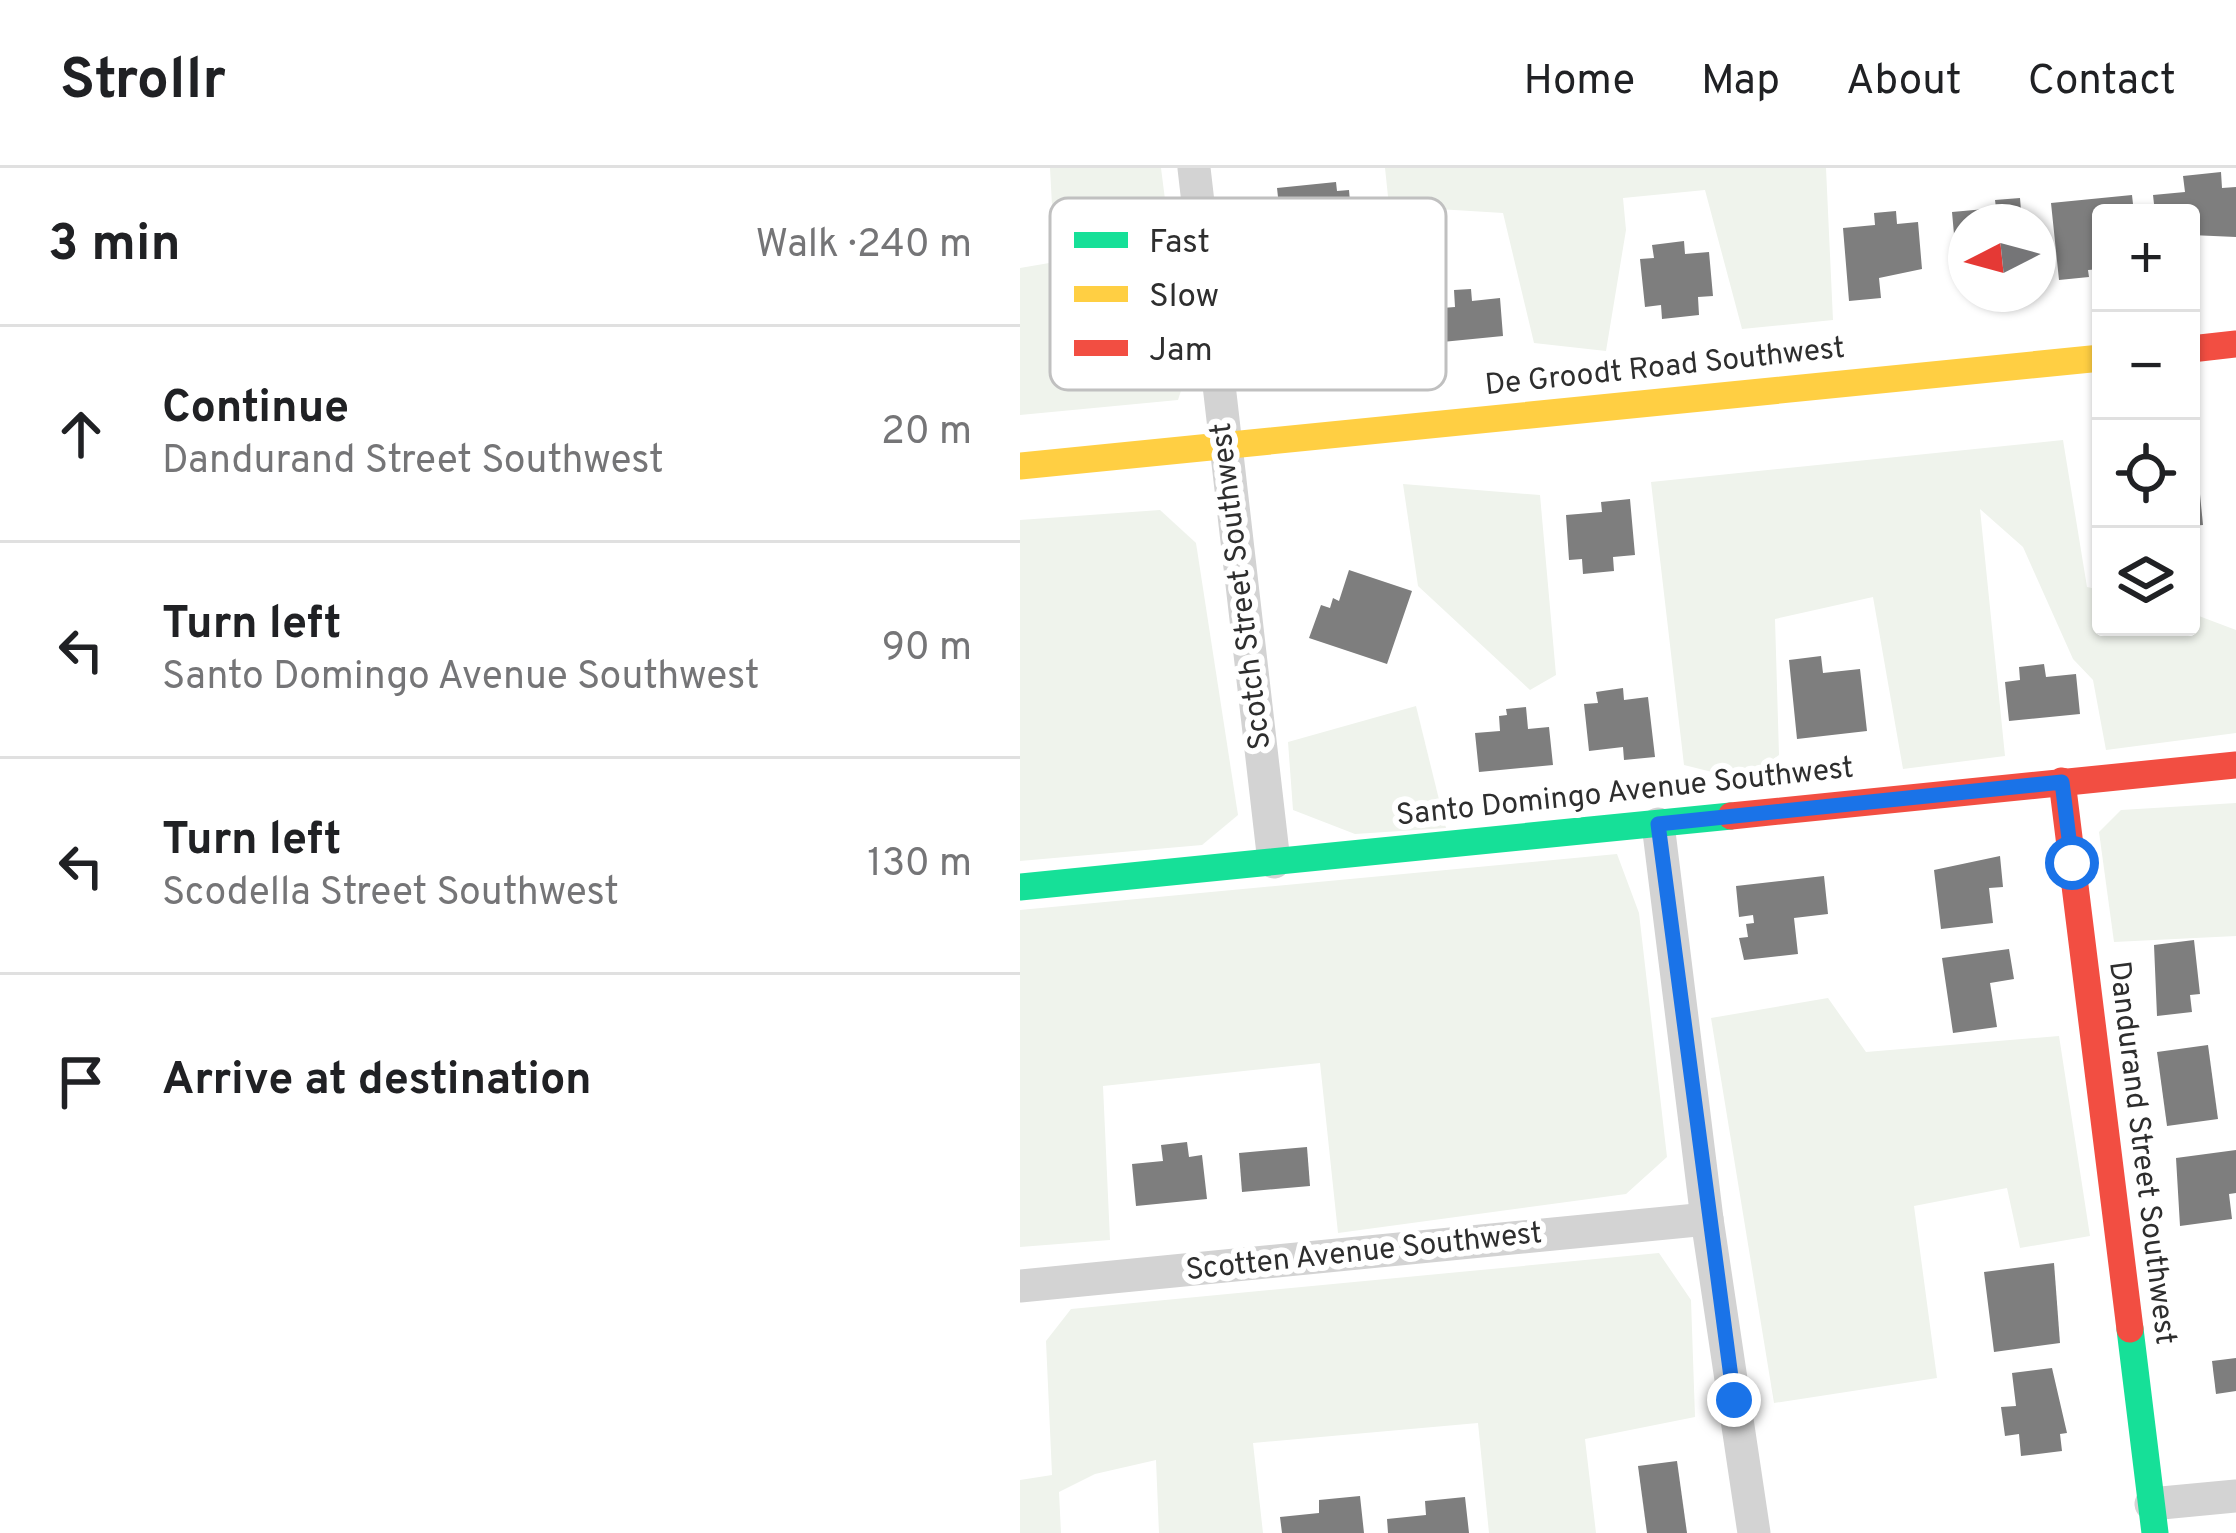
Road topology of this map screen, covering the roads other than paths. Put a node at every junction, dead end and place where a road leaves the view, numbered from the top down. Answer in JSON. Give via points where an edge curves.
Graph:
{"nodes":[{"id":1,"x":1194,"y":168,"type":"edge"},
{"id":2,"x":1197,"y":198,"type":"edge"},
{"id":3,"x":2236,"y":344,"type":"edge"},
{"id":4,"x":2200,"y":348,"type":"edge"},
{"id":5,"x":2092,"y":359,"type":"edge"},
{"id":6,"x":1219,"y":390,"type":"edge"},
{"id":7,"x":1225,"y":446,"type":"junction"},
{"id":8,"x":1020,"y":466,"type":"edge"},
{"id":9,"x":2236,"y":765,"type":"edge"},
{"id":10,"x":2062,"y":782,"type":"junction"},
{"id":11,"x":1658,"y":824,"type":"junction"},
{"id":12,"x":1274,"y":862,"type":"junction"},
{"id":13,"x":1020,"y":887,"type":"edge"},
{"id":14,"x":1707,"y":1219,"type":"junction"},
{"id":15,"x":1020,"y":1286,"type":"edge"},
{"id":16,"x":2236,"y":1496,"type":"edge"},
{"id":17,"x":2153,"y":1518,"type":"edge"},
{"id":18,"x":1754,"y":1533,"type":"edge"}],
"edges":[{"from":1,"to":2,"type":"street","name":"Scotch Street Southwest"},
{"from":3,"to":4,"type":"street"},
{"from":5,"to":7,"type":"street","name":"De Groodt Road Southwest"},
{"from":6,"to":7,"type":"street","name":"Scotch Street Southwest"},
{"from":7,"to":8,"type":"street","name":"De Groodt Road Southwest"},
{"from":7,"to":12,"type":"street","name":"Scotch Street Southwest"},
{"from":9,"to":10,"type":"street","name":"Santo Domingo Avenue Southwest"},
{"from":10,"to":11,"type":"street","name":"Santo Domingo Avenue Southwest"},
{"from":10,"to":17,"type":"street","name":"Dandurand Street Southwest"},
{"from":11,"to":12,"type":"street","name":"Santo Domingo Avenue Southwest"},
{"from":11,"to":14,"type":"street"},
{"from":12,"to":13,"type":"street","name":"Santo Domingo Avenue Southwest"},
{"from":14,"to":15,"type":"street","name":"Scotten Avenue Southwest"},
{"from":14,"to":18,"type":"street"},
{"from":16,"to":17,"type":"street"}]}
